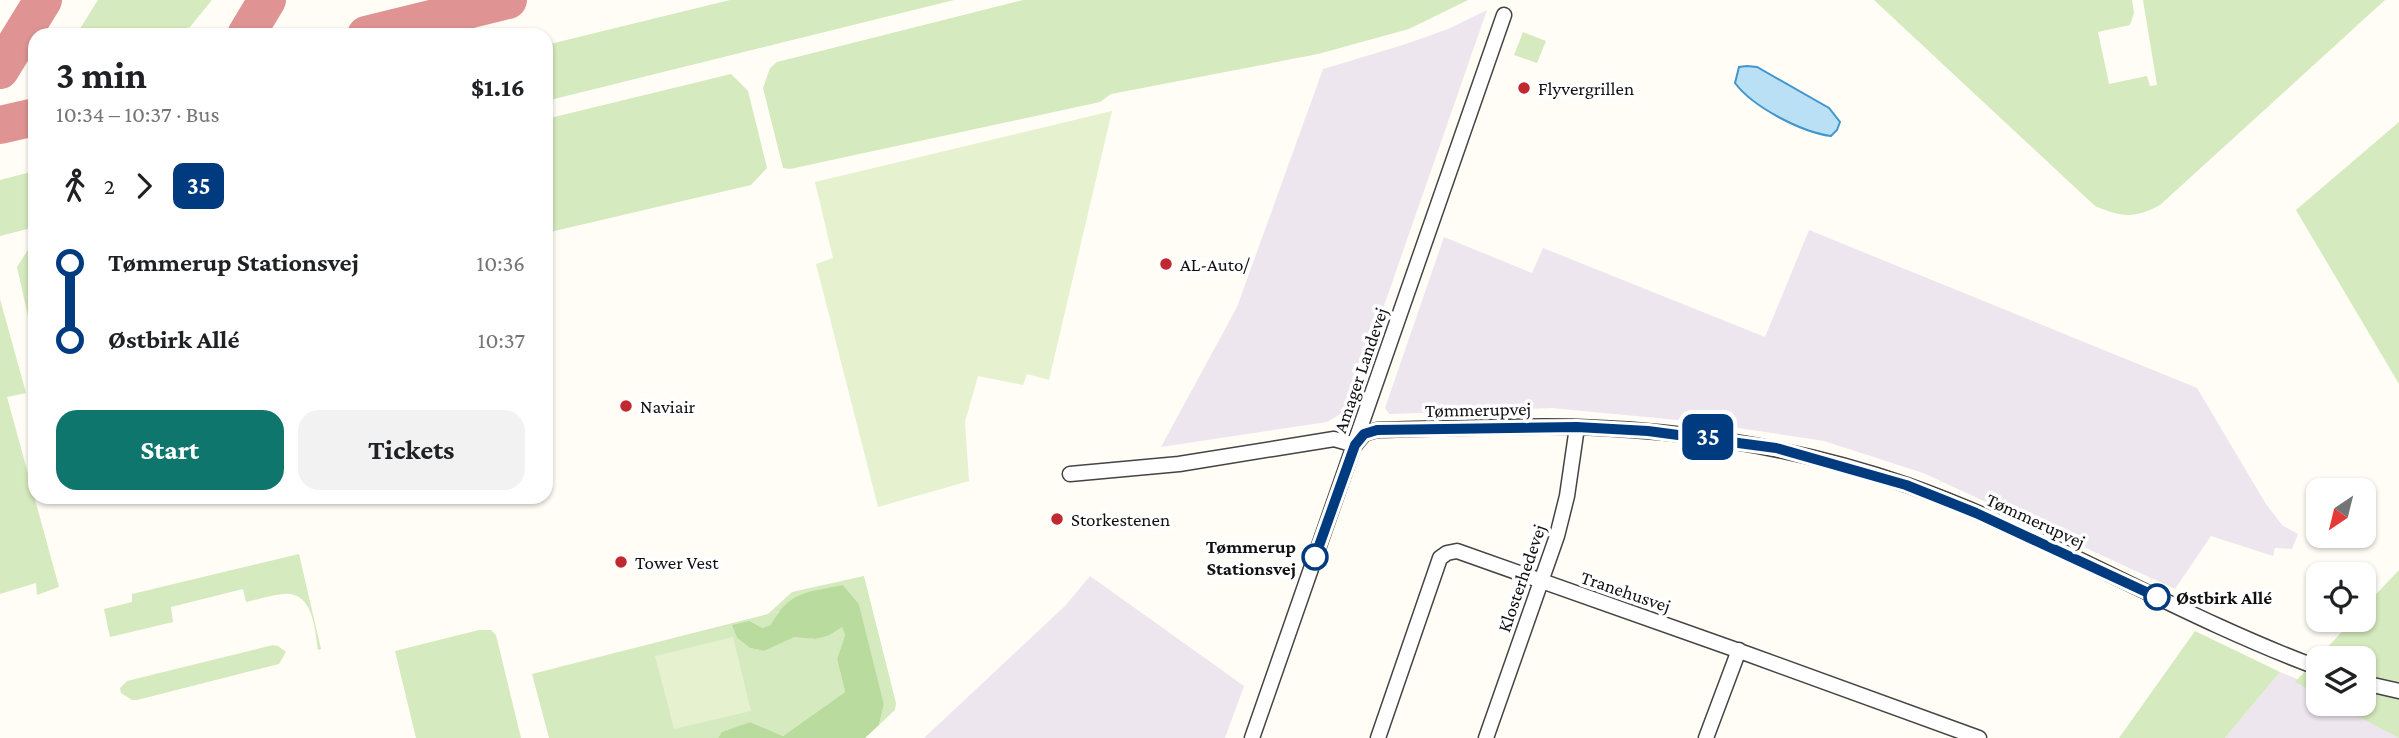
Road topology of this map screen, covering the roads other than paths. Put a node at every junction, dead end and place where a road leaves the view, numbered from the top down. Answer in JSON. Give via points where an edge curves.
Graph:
{"nodes":[{"id":1,"x":1504,"y":15,"type":"dead end"},
{"id":2,"x":1577,"y":427,"type":"junction"},
{"id":3,"x":1355,"y":445,"type":"junction"},
{"id":4,"x":1070,"y":474,"type":"dead end"},
{"id":5,"x":1542,"y":582,"type":"junction"},
{"id":6,"x":1739,"y":650,"type":"junction"},
{"id":7,"x":2306,"y":663,"type":"edge"},
{"id":8,"x":2376,"y":686,"type":"edge"},
{"id":9,"x":2399,"y":691,"type":"edge"},
{"id":10,"x":1972,"y":737,"type":"edge"},
{"id":11,"x":1252,"y":738,"type":"edge"},
{"id":12,"x":1378,"y":738,"type":"edge"},
{"id":13,"x":1486,"y":738,"type":"edge"},
{"id":14,"x":1706,"y":738,"type":"edge"}],
"edges":[{"from":1,"to":3,"type":"street","name":"Amager Landevej"},
{"from":2,"to":3,"type":"street","name":"Tømmerupvej","via":[[1377,430],[1364,434]]},
{"from":2,"to":5,"type":"street","name":"Klosterhedevej","via":[[1567,496]]},
{"from":2,"to":7,"type":"street","name":"Tømmerupvej","via":[[1776,448],[1906,485]]},
{"from":3,"to":4,"type":"street","via":[[1334,439],[1179,464]]},
{"from":3,"to":11,"type":"street","name":"Amager Landevej"},
{"from":5,"to":6,"type":"street","name":"Tranehusvej"},
{"from":5,"to":12,"type":"street","name":"Tranehusvej","via":[[1457,551],[1440,558]]},
{"from":5,"to":13,"type":"street","name":"Klosterhedevej"},
{"from":6,"to":10,"type":"street","name":"Tranehusvej"},
{"from":6,"to":14,"type":"street"},
{"from":8,"to":9,"type":"street"}]}
